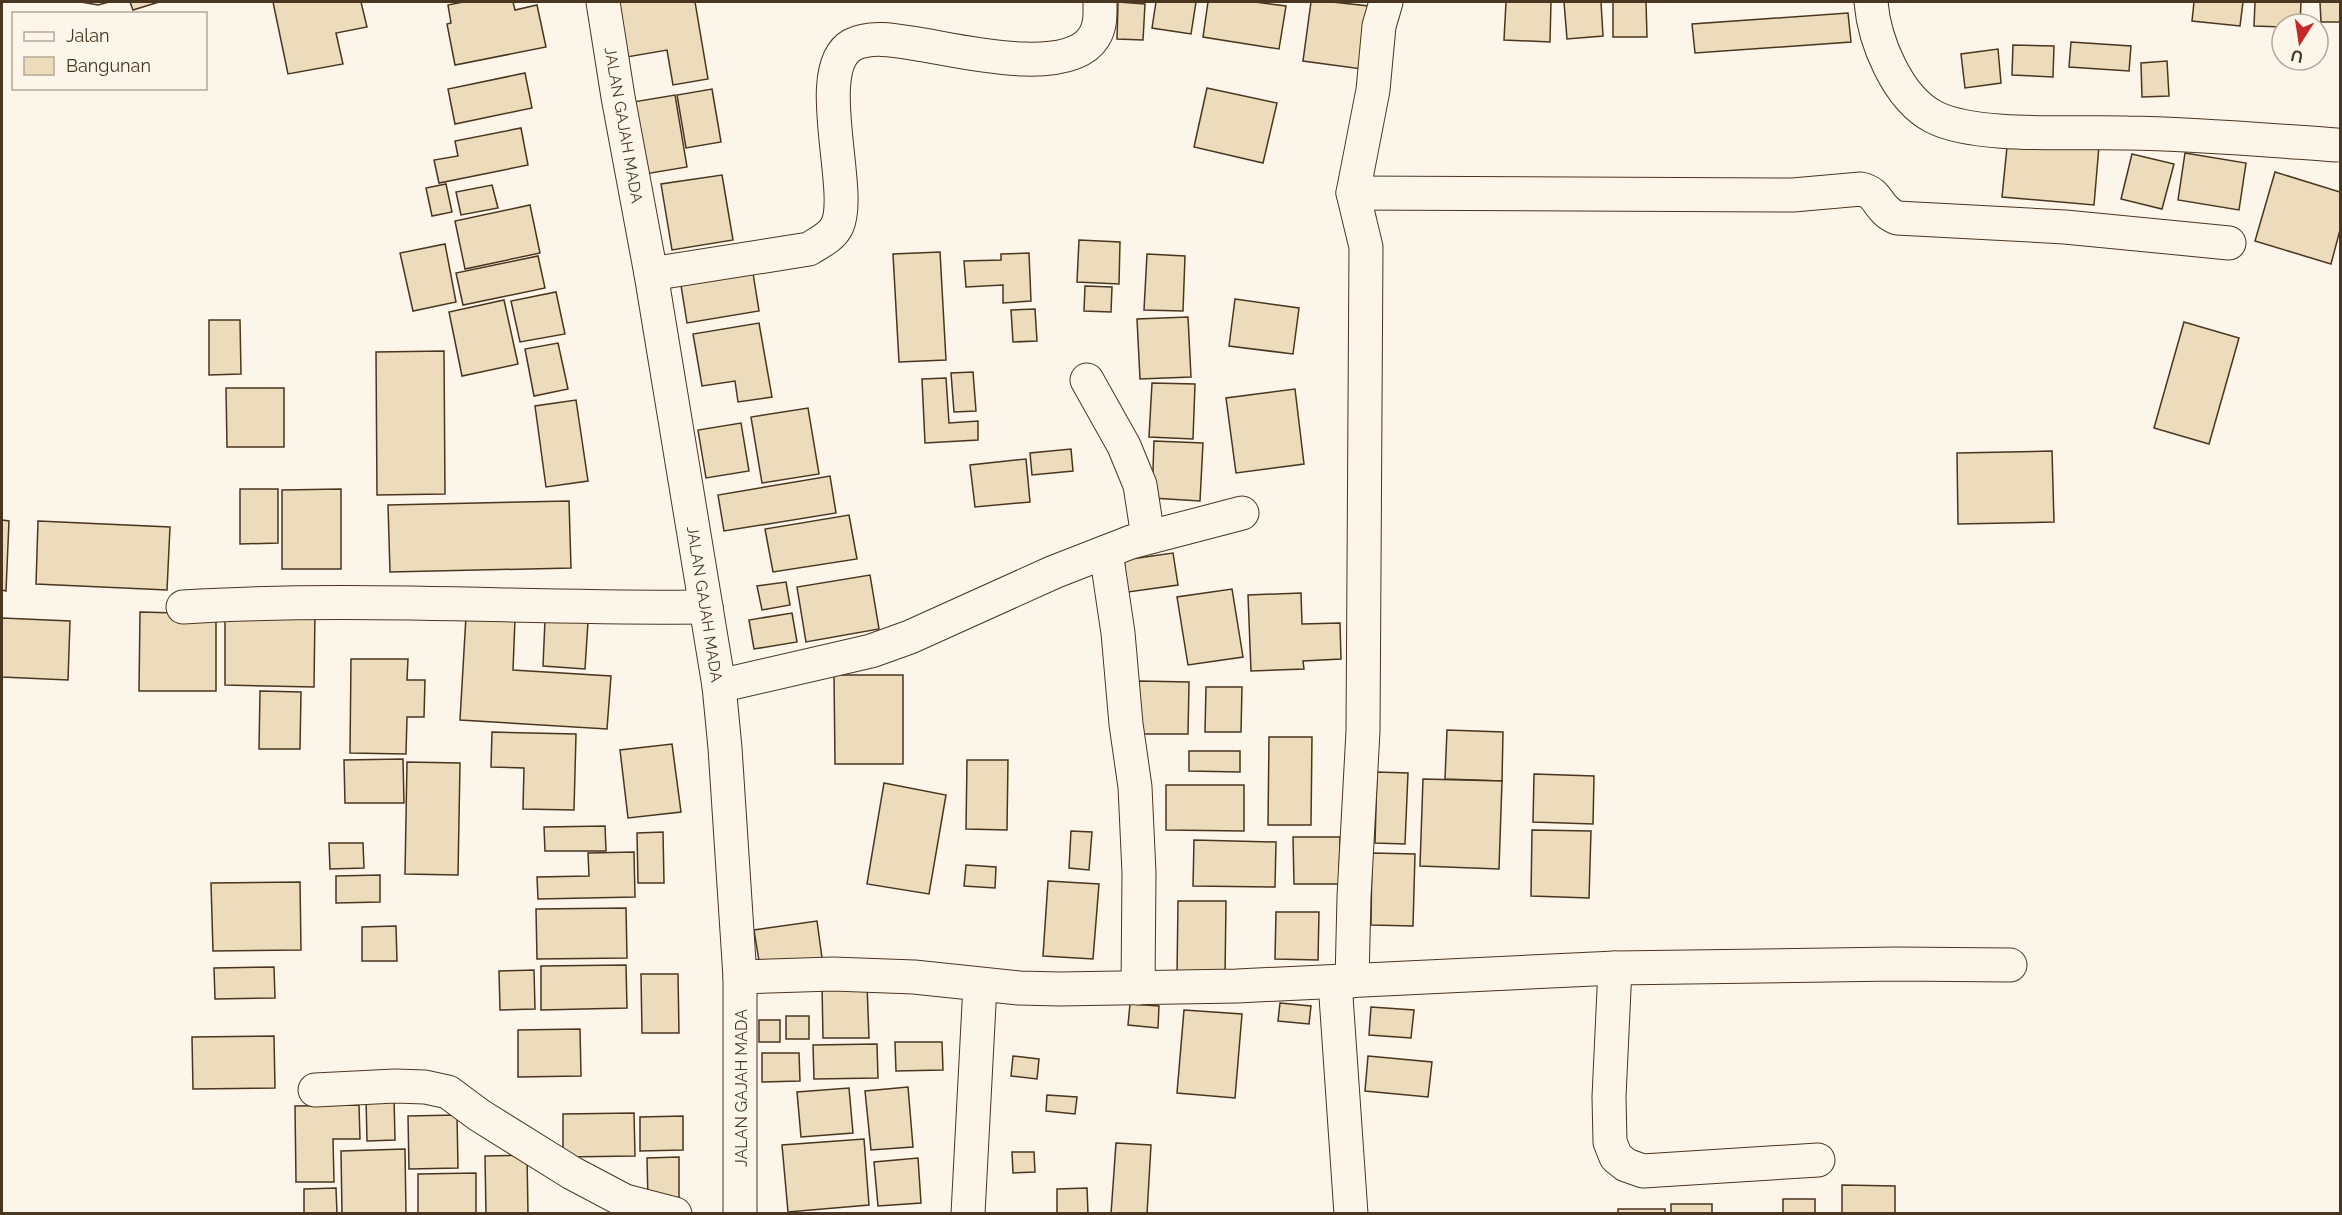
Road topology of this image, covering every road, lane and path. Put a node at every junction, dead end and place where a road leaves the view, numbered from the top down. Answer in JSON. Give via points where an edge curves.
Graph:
{"nodes":[{"id":1,"x":603,"y":2,"type":"edge"},
{"id":2,"x":1100,"y":2,"type":"edge"},
{"id":3,"x":1386,"y":2,"type":"edge"},
{"id":4,"x":1871,"y":2,"type":"edge"},
{"id":5,"x":2336,"y":145,"type":"dead end"},
{"id":6,"x":1353,"y":193,"type":"junction"},
{"id":7,"x":2229,"y":243,"type":"dead end"},
{"id":8,"x":651,"y":274,"type":"junction"},
{"id":9,"x":1087,"y":380,"type":"dead end"},
{"id":10,"x":1242,"y":513,"type":"dead end"},
{"id":11,"x":1148,"y":537,"type":"junction"},
{"id":12,"x":1106,"y":552,"type":"junction"},
{"id":13,"x":183,"y":607,"type":"dead end"},
{"id":14,"x":706,"y":607,"type":"junction"},
{"id":15,"x":719,"y":686,"type":"junction"},
{"id":16,"x":2010,"y":965,"type":"dead end"},
{"id":17,"x":1615,"y":968,"type":"junction"},
{"id":18,"x":740,"y":977,"type":"junction"},
{"id":19,"x":1343,"y":982,"type":"junction"},
{"id":20,"x":980,"y":985,"type":"junction"},
{"id":21,"x":1138,"y":988,"type":"junction"},
{"id":22,"x":315,"y":1090,"type":"dead end"},
{"id":23,"x":1818,"y":1160,"type":"dead end"},
{"id":24,"x":675,"y":1214,"type":"edge"},
{"id":25,"x":740,"y":1214,"type":"edge"},
{"id":26,"x":968,"y":1214,"type":"edge"},
{"id":27,"x":1351,"y":1214,"type":"edge"}],
"edges":[{"from":1,"to":8,"type":"main road","name":"JALAN GAJAH MADA"},
{"from":2,"to":8,"type":"main road","via":[[1095,36],[1084,49],[1062,57],[1005,57],[870,40],[851,46],[841,58],[835,78],[833,113],[841,204],[837,226],[809,249]]},
{"from":3,"to":6,"type":"main road"},
{"from":4,"to":5,"type":"main road","via":[[1873,22],[1897,78],[1932,117],[1955,125],[1988,130],[2129,133]]},
{"from":6,"to":7,"type":"main road","via":[[1793,195],[1862,189],[1872,193],[1886,213],[1897,218],[2065,227]]},
{"from":6,"to":19,"type":"main road","via":[[1366,247],[1363,731],[1354,897]]},
{"from":8,"to":14,"type":"main road","name":"JALAN GAJAH MADA"},
{"from":9,"to":11,"type":"main road","via":[[1124,446],[1140,485]]},
{"from":10,"to":11,"type":"main road"},
{"from":11,"to":12,"type":"main road"},
{"from":12,"to":15,"type":"main road","via":[[871,651]]},
{"from":12,"to":21,"type":"main road","via":[[1135,787]]},
{"from":13,"to":14,"type":"main road","via":[[292,603],[597,609]]},
{"from":14,"to":15,"type":"main road","name":"JALAN GAJAH MADA"},
{"from":15,"to":18,"type":"main road","name":"JALAN GAJAH MADA"},
{"from":16,"to":17,"type":"main road"},
{"from":17,"to":19,"type":"main road"},
{"from":17,"to":23,"type":"main road","via":[[1609,1097],[1610,1142],[1616,1157],[1643,1171]]},
{"from":18,"to":20,"type":"main road","via":[[833,974],[914,977]]},
{"from":18,"to":25,"type":"main road","name":"JALAN GAJAH MADA"},
{"from":19,"to":21,"type":"main road"},
{"from":19,"to":27,"type":"main road"},
{"from":20,"to":21,"type":"main road"},
{"from":20,"to":26,"type":"main road"},
{"from":22,"to":24,"type":"main road","via":[[395,1086],[448,1092],[572,1173],[625,1201]]}]}
